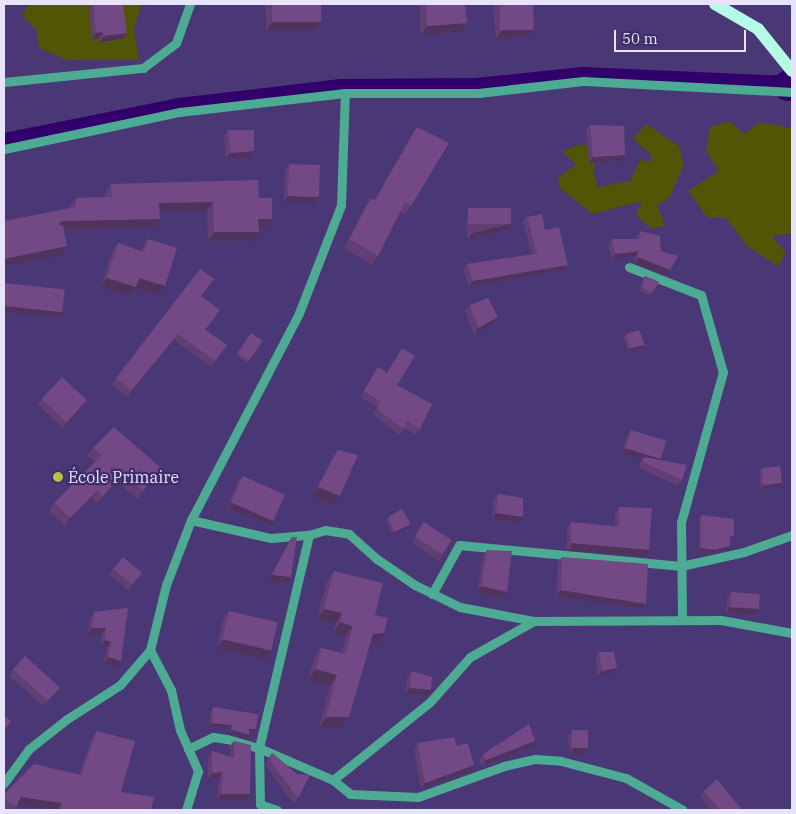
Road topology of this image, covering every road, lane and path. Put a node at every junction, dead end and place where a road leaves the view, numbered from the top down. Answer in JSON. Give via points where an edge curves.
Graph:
{"nodes":[{"id":1,"x":190,"y":4,"type":"edge"},
{"id":2,"x":715,"y":4,"type":"edge"},
{"id":3,"x":792,"y":71,"type":"edge"},
{"id":4,"x":4,"y":82,"type":"edge"},
{"id":5,"x":792,"y":92,"type":"edge"},
{"id":6,"x":345,"y":93,"type":"junction"},
{"id":7,"x":4,"y":150,"type":"edge"},
{"id":8,"x":629,"y":267,"type":"dead end"},
{"id":9,"x":191,"y":520,"type":"junction"},
{"id":10,"x":310,"y":535,"type":"junction"},
{"id":11,"x":792,"y":535,"type":"edge"},
{"id":12,"x":682,"y":566,"type":"junction"},
{"id":13,"x":432,"y":594,"type":"junction"},
{"id":14,"x":682,"y":620,"type":"junction"},
{"id":15,"x":534,"y":621,"type":"junction"},
{"id":16,"x":792,"y":633,"type":"edge"},
{"id":17,"x":150,"y":650,"type":"junction"},
{"id":18,"x":259,"y":748,"type":"junction"},
{"id":19,"x":188,"y":750,"type":"junction"},
{"id":20,"x":333,"y":780,"type":"junction"},
{"id":21,"x":4,"y":783,"type":"edge"},
{"id":22,"x":186,"y":810,"type":"edge"},
{"id":23,"x":277,"y":810,"type":"edge"},
{"id":24,"x":683,"y":810,"type":"edge"}],
"edges":[{"from":1,"to":4,"type":"street","via":[[176,43],[143,68]]},
{"from":2,"to":3,"type":"main road","via":[[758,29]]},
{"from":5,"to":6,"type":"street","via":[[583,81],[478,93]]},
{"from":6,"to":7,"type":"street","via":[[180,112]]},
{"from":6,"to":9,"type":"street","via":[[341,206],[299,313]]},
{"from":8,"to":12,"type":"street","via":[[701,295],[723,372],[681,522]]},
{"from":9,"to":10,"type":"street","via":[[271,538]]},
{"from":9,"to":17,"type":"street","via":[[166,585]]},
{"from":10,"to":13,"type":"street","via":[[325,530],[349,534],[377,559]]},
{"from":10,"to":18,"type":"street"},
{"from":11,"to":12,"type":"street","via":[[744,552]]},
{"from":12,"to":13,"type":"street","via":[[459,545]]},
{"from":12,"to":14,"type":"street"},
{"from":13,"to":15,"type":"street","via":[[460,607]]},
{"from":14,"to":15,"type":"street"},
{"from":14,"to":16,"type":"street","via":[[721,620]]},
{"from":15,"to":20,"type":"street","via":[[470,657],[430,702]]},
{"from":17,"to":19,"type":"street","via":[[171,690]]},
{"from":17,"to":21,"type":"street","via":[[120,685],[67,719],[29,749]]},
{"from":18,"to":19,"type":"street","via":[[213,737]]},
{"from":18,"to":20,"type":"street","via":[[298,768]]},
{"from":18,"to":23,"type":"street","via":[[260,804]]},
{"from":19,"to":22,"type":"street","via":[[198,772]]},
{"from":20,"to":24,"type":"street","via":[[350,794],[418,797],[504,766],[535,759],[560,761],[626,778]]}]}
